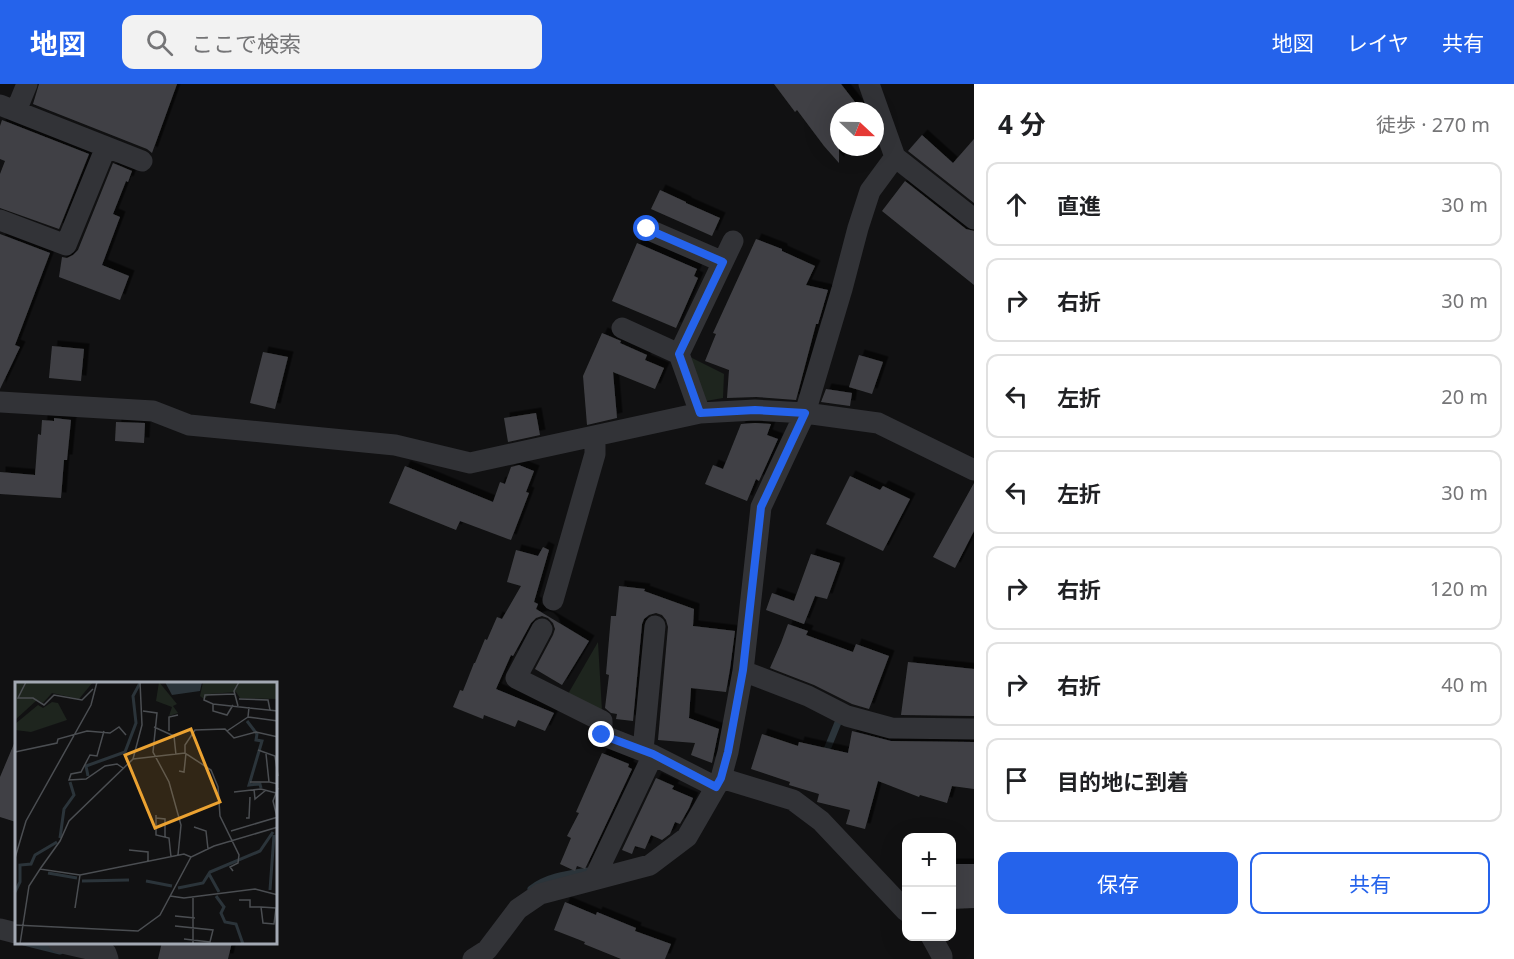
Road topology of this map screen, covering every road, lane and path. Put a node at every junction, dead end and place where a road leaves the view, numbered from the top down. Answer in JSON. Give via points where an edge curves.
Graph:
{"nodes":[{"id":1,"x":27,"y":84,"type":"edge"},
{"id":2,"x":869,"y":84,"type":"edge"},
{"id":3,"x":8,"y":108,"type":"edge"},
{"id":4,"x":106,"y":147,"type":"junction"},
{"id":5,"x":895,"y":157,"type":"junction"},
{"id":6,"x":142,"y":161,"type":"dead end"},
{"id":7,"x":974,"y":219,"type":"edge"},
{"id":8,"x":0,"y":220,"type":"edge"},
{"id":9,"x":647,"y":229,"type":"dead end"},
{"id":10,"x":733,"y":241,"type":"dead end"},
{"id":11,"x":723,"y":262,"type":"junction"},
{"id":12,"x":622,"y":328,"type":"dead end"},
{"id":13,"x":679,"y":354,"type":"junction"},
{"id":14,"x":0,"y":402,"type":"edge"},
{"id":15,"x":700,"y":413,"type":"junction"},
{"id":16,"x":805,"y":413,"type":"junction"},
{"id":17,"x":595,"y":436,"type":"junction"},
{"id":18,"x":974,"y":470,"type":"edge"},
{"id":19,"x":553,"y":600,"type":"dead end"},
{"id":20,"x":655,"y":626,"type":"dead end"},
{"id":21,"x":542,"y":629,"type":"dead end"},
{"id":22,"x":743,"y":670,"type":"junction"},
{"id":23,"x":974,"y":729,"type":"edge"},
{"id":24,"x":648,"y":752,"type":"junction"},
{"id":25,"x":718,"y":782,"type":"junction"},
{"id":26,"x":594,"y":879,"type":"junction"},
{"id":27,"x":902,"y":907,"type":"edge"},
{"id":28,"x":0,"y":929,"type":"edge"},
{"id":29,"x":15,"y":933,"type":"edge"},
{"id":30,"x":934,"y":941,"type":"edge"},
{"id":31,"x":67,"y":944,"type":"edge"},
{"id":32,"x":108,"y":959,"type":"edge"},
{"id":33,"x":473,"y":959,"type":"edge"},
{"id":34,"x":942,"y":959,"type":"edge"}],
"edges":[{"from":1,"to":3,"type":"street"},
{"from":2,"to":5,"type":"street"},
{"from":3,"to":4,"type":"street"},
{"from":4,"to":6,"type":"street"},
{"from":4,"to":8,"type":"street","via":[[66,245]]},
{"from":5,"to":7,"type":"street"},
{"from":5,"to":16,"type":"street","via":[[870,191]]},
{"from":9,"to":11,"type":"street"},
{"from":10,"to":11,"type":"street"},
{"from":11,"to":13,"type":"street"},
{"from":12,"to":13,"type":"street"},
{"from":13,"to":15,"type":"street"},
{"from":14,"to":17,"type":"street","via":[[153,411],[189,425],[395,445],[470,463]]},
{"from":15,"to":16,"type":"street"},
{"from":15,"to":17,"type":"street"},
{"from":16,"to":18,"type":"street","via":[[878,423]]},
{"from":16,"to":22,"type":"street","via":[[761,507]]},
{"from":17,"to":19,"type":"street","via":[[595,454]]},
{"from":20,"to":24,"type":"street"},
{"from":21,"to":24,"type":"street","via":[[516,678],[602,722],[602,735]]},
{"from":22,"to":23,"type":"street","via":[[847,716],[891,728]]},
{"from":22,"to":25,"type":"street","via":[[728,752]]},
{"from":24,"to":25,"type":"street"},
{"from":24,"to":26,"type":"street"},
{"from":25,"to":26,"type":"street","via":[[687,837],[650,865]]},
{"from":25,"to":27,"type":"street","via":[[793,800],[821,820]]},
{"from":26,"to":33,"type":"street","via":[[540,894],[518,909],[487,950]]},
{"from":28,"to":29,"type":"street"},
{"from":30,"to":34,"type":"street"},
{"from":31,"to":32,"type":"street","via":[[105,953]]}]}
